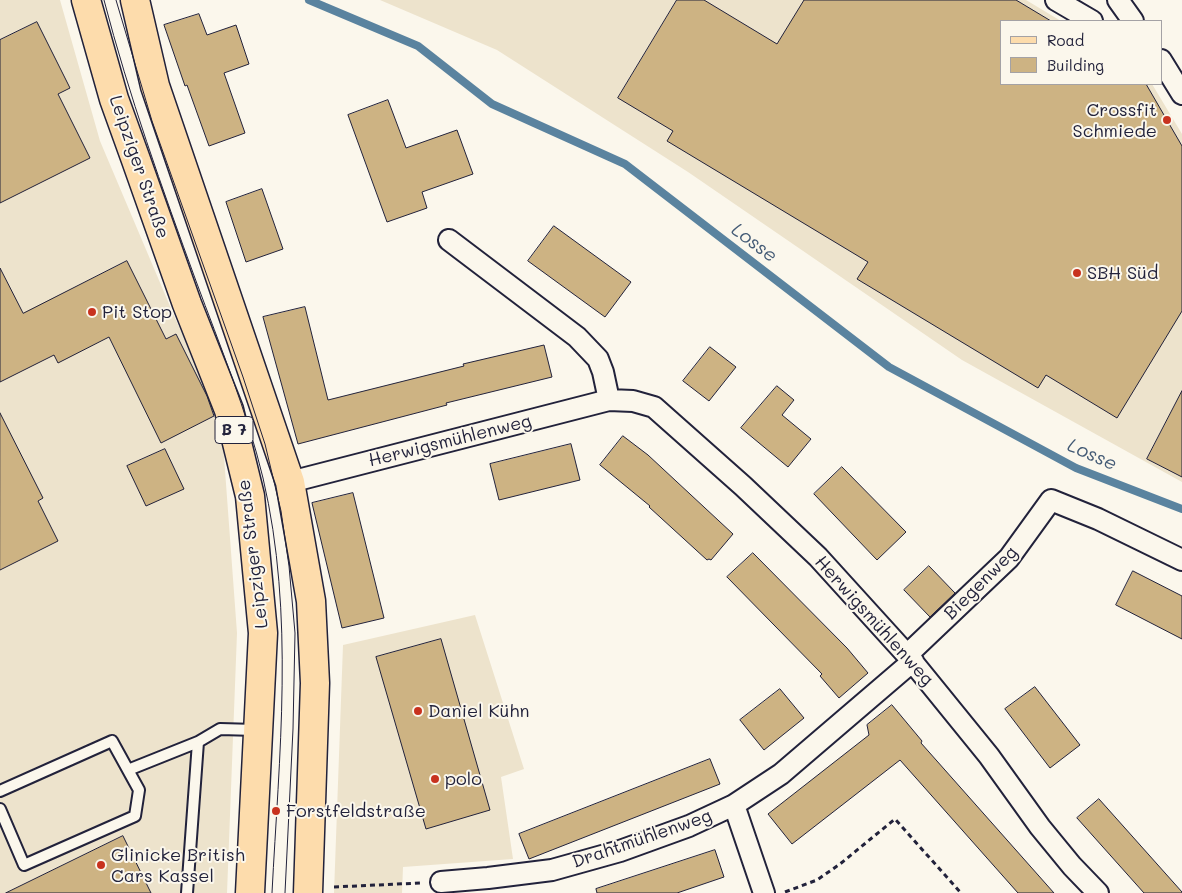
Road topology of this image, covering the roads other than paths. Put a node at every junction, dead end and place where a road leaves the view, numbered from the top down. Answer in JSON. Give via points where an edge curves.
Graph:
{"nodes":[{"id":1,"x":86,"y":0,"type":"edge"},
{"id":2,"x":135,"y":0,"type":"edge"},
{"id":3,"x":1056,"y":0,"type":"edge"},
{"id":4,"x":1118,"y":0,"type":"edge"},
{"id":5,"x":1090,"y":20,"type":"edge"},
{"id":6,"x":1132,"y":20,"type":"edge"},
{"id":7,"x":1162,"y":62,"type":"edge"},
{"id":8,"x":1182,"y":94,"type":"edge"},
{"id":9,"x":449,"y":240,"type":"dead end"},
{"id":10,"x":609,"y":400,"type":"junction"},
{"id":11,"x":290,"y":482,"type":"junction"},
{"id":12,"x":1182,"y":560,"type":"edge"},
{"id":13,"x":910,"y":658,"type":"junction"},
{"id":14,"x":258,"y":730,"type":"junction"},
{"id":15,"x":198,"y":742,"type":"junction"},
{"id":16,"x":128,"y":770,"type":"junction"},
{"id":17,"x":0,"y":791,"type":"edge"},
{"id":18,"x":734,"y":805,"type":"junction"},
{"id":19,"x":0,"y":809,"type":"edge"},
{"id":20,"x":441,"y":882,"type":"road end"},
{"id":21,"x":321,"y":890,"type":"edge"},
{"id":22,"x":187,"y":893,"type":"edge"},
{"id":23,"x":250,"y":893,"type":"edge"},
{"id":24,"x":764,"y":893,"type":"edge"},
{"id":25,"x":1098,"y":893,"type":"edge"}],
"edges":[{"from":1,"to":14,"type":"main road","name":"Leipziger Straße","number":"B 7","via":[[114,98],[187,304],[229,410],[247,486],[263,633]]},
{"from":2,"to":11,"type":"main road","number":"B 7","via":[[155,86]]},
{"from":3,"to":5,"type":"street"},
{"from":4,"to":6,"type":"street"},
{"from":7,"to":8,"type":"street"},
{"from":9,"to":10,"type":"street","via":[[577,337],[598,359]]},
{"from":10,"to":11,"type":"street","name":"Herwigsmühlenweg"},
{"from":10,"to":13,"type":"street","name":"Herwigsmühlenweg","via":[[654,407],[818,557]]},
{"from":11,"to":21,"type":"main road","number":"B 7","via":[[311,601]]},
{"from":12,"to":13,"type":"street","name":"Biegenweg","via":[[1051,500],[1009,558]]},
{"from":13,"to":18,"type":"street","name":"Drahtmühlenweg","via":[[781,774]]},
{"from":13,"to":25,"type":"street","name":"Herwigsmühlenweg","via":[[990,756],[1040,827]]},
{"from":14,"to":15,"type":"lane","via":[[220,729]]},
{"from":14,"to":23,"type":"main road","name":"Leipziger Straße","number":"B 7"},
{"from":15,"to":16,"type":"lane"},
{"from":15,"to":22,"type":"lane"},
{"from":16,"to":17,"type":"lane","via":[[112,741]]},
{"from":16,"to":19,"type":"lane","via":[[139,790],[136,816],[24,865]]},
{"from":18,"to":20,"type":"street","name":"Drahtmühlenweg","via":[[689,826],[620,851],[552,870]]},
{"from":18,"to":24,"type":"street"}]}
